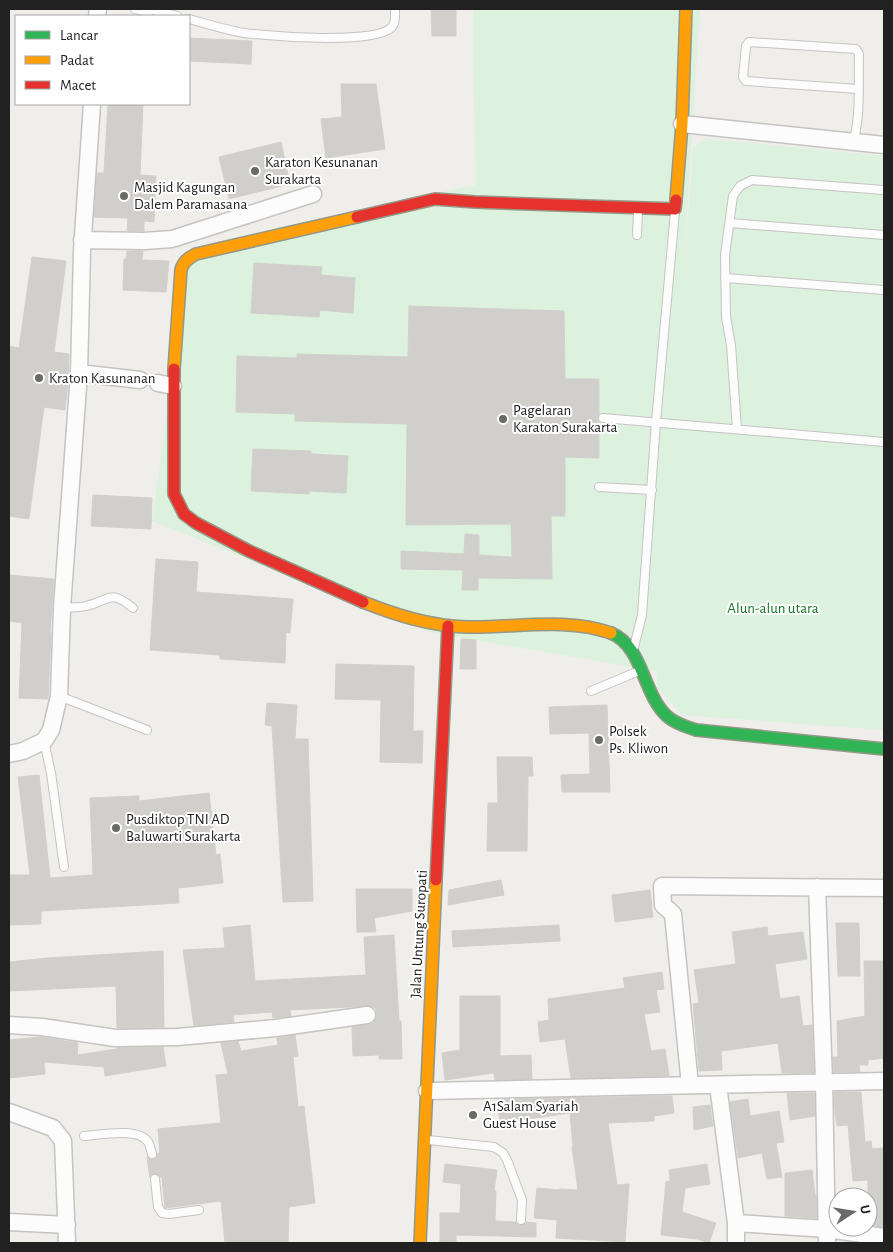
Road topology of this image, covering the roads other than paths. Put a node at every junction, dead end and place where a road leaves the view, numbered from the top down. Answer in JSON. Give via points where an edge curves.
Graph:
{"nodes":[{"id":1,"x":135,"y":9,"type":"edge"},
{"id":2,"x":153,"y":9,"type":"edge"},
{"id":3,"x":395,"y":9,"type":"edge"},
{"id":4,"x":686,"y":9,"type":"edge"},
{"id":5,"x":174,"y":15,"type":"edge"},
{"id":6,"x":190,"y":19,"type":"edge"},
{"id":7,"x":858,"y":89,"type":"junction"},
{"id":8,"x":92,"y":105,"type":"edge"},
{"id":9,"x":682,"y":124,"type":"junction"},
{"id":10,"x":856,"y":142,"type":"junction"},
{"id":11,"x":884,"y":145,"type":"edge"},
{"id":12,"x":884,"y":190,"type":"edge"},
{"id":13,"x":313,"y":194,"type":"dead end"},
{"id":14,"x":638,"y":208,"type":"junction"},
{"id":15,"x":676,"y":209,"type":"junction"},
{"id":16,"x":730,"y":223,"type":"junction"},
{"id":17,"x":637,"y":235,"type":"dead end"},
{"id":18,"x":884,"y":235,"type":"edge"},
{"id":19,"x":82,"y":240,"type":"junction"},
{"id":20,"x":725,"y":278,"type":"junction"},
{"id":21,"x":884,"y":290,"type":"edge"},
{"id":22,"x":79,"y":373,"type":"junction"},
{"id":23,"x":140,"y":380,"type":"dead end"},
{"id":24,"x":603,"y":418,"type":"dead end"},
{"id":25,"x":656,"y":422,"type":"junction"},
{"id":26,"x":737,"y":430,"type":"junction"},
{"id":27,"x":884,"y":442,"type":"edge"},
{"id":28,"x":599,"y":488,"type":"dead end"},
{"id":29,"x":652,"y":490,"type":"junction"},
{"id":30,"x":62,"y":608,"type":"junction"},
{"id":31,"x":133,"y":608,"type":"dead end"},
{"id":32,"x":448,"y":626,"type":"junction"},
{"id":33,"x":633,"y":650,"type":"junction"},
{"id":34,"x":641,"y":670,"type":"junction"},
{"id":35,"x":591,"y":690,"type":"dead end"},
{"id":36,"x":59,"y":696,"type":"junction"},
{"id":37,"x":147,"y":730,"type":"dead end"},
{"id":38,"x":44,"y":741,"type":"junction"},
{"id":39,"x":884,"y":749,"type":"edge"},
{"id":40,"x":9,"y":754,"type":"edge"},
{"id":41,"x":64,"y":867,"type":"dead end"},
{"id":42,"x":818,"y":887,"type":"junction"},
{"id":43,"x":884,"y":888,"type":"edge"},
{"id":44,"x":367,"y":1015,"type":"dead end"},
{"id":45,"x":9,"y":1025,"type":"edge"},
{"id":46,"x":824,"y":1081,"type":"junction"},
{"id":47,"x":884,"y":1081,"type":"edge"},
{"id":48,"x":690,"y":1085,"type":"junction"},
{"id":49,"x":718,"y":1085,"type":"junction"},
{"id":50,"x":427,"y":1091,"type":"junction"},
{"id":51,"x":9,"y":1112,"type":"edge"},
{"id":52,"x":84,"y":1136,"type":"dead end"},
{"id":53,"x":426,"y":1139,"type":"junction"},
{"id":54,"x":152,"y":1154,"type":"dead end"},
{"id":55,"x":155,"y":1179,"type":"dead end"},
{"id":56,"x":200,"y":1210,"type":"dead end"},
{"id":57,"x":521,"y":1220,"type":"dead end"},
{"id":58,"x":9,"y":1222,"type":"edge"},
{"id":59,"x":736,"y":1223,"type":"junction"},
{"id":60,"x":67,"y":1225,"type":"junction"},
{"id":61,"x":827,"y":1236,"type":"edge"},
{"id":62,"x":884,"y":1237,"type":"edge"},
{"id":63,"x":67,"y":1243,"type":"edge"},
{"id":64,"x":420,"y":1243,"type":"edge"},
{"id":65,"x":736,"y":1243,"type":"edge"}],
"edges":[{"from":1,"to":2,"type":"lane","via":[[148,12]]},
{"from":2,"to":5,"type":"lane"},
{"from":3,"to":6,"type":"lane","via":[[390,29],[370,35],[310,39],[243,33]]},
{"from":4,"to":9,"type":"street"},
{"from":7,"to":7,"type":"lane","via":[[859,54],[854,48],[749,42],[746,46],[743,78],[746,81]]},
{"from":7,"to":10,"type":"lane"},
{"from":8,"to":19,"type":"street"},
{"from":9,"to":10,"type":"street"},
{"from":9,"to":15,"type":"street"},
{"from":10,"to":11,"type":"street"},
{"from":12,"to":16,"type":"lane","via":[[752,180],[740,186],[733,196]]},
{"from":13,"to":19,"type":"street","via":[[172,239]]},
{"from":14,"to":15,"type":"street"},
{"from":14,"to":17,"type":"lane"},
{"from":14,"to":32,"type":"street","via":[[435,199],[196,254],[185,261],[181,270],[165,384],[177,503],[189,518],[253,553],[394,615]]},
{"from":15,"to":25,"type":"lane"},
{"from":16,"to":18,"type":"lane"},
{"from":16,"to":20,"type":"lane"},
{"from":19,"to":22,"type":"street"},
{"from":20,"to":21,"type":"lane"},
{"from":20,"to":26,"type":"lane"},
{"from":22,"to":23,"type":"street"},
{"from":22,"to":30,"type":"street"},
{"from":24,"to":25,"type":"lane"},
{"from":25,"to":26,"type":"lane"},
{"from":25,"to":29,"type":"lane"},
{"from":26,"to":27,"type":"lane"},
{"from":28,"to":29,"type":"lane"},
{"from":29,"to":33,"type":"lane","via":[[642,615]]},
{"from":30,"to":31,"type":"lane","via":[[87,606],[112,596],[123,599]]},
{"from":30,"to":36,"type":"street"},
{"from":32,"to":33,"type":"street","via":[[596,628],[623,638]]},
{"from":32,"to":50,"type":"street","name":"Jalan Untung Suropati"},
{"from":33,"to":34,"type":"street"},
{"from":34,"to":35,"type":"lane"},
{"from":34,"to":39,"type":"street","via":[[658,706],[668,718],[688,727]]},
{"from":36,"to":37,"type":"lane"},
{"from":36,"to":38,"type":"street","via":[[52,730]]},
{"from":38,"to":40,"type":"street"},
{"from":38,"to":41,"type":"lane"},
{"from":42,"to":43,"type":"street"},
{"from":42,"to":46,"type":"street"},
{"from":42,"to":48,"type":"street","via":[[662,886],[662,905],[673,914]]},
{"from":44,"to":45,"type":"street","via":[[178,1037],[115,1038]]},
{"from":46,"to":47,"type":"street"},
{"from":46,"to":49,"type":"street"},
{"from":46,"to":61,"type":"street"},
{"from":48,"to":49,"type":"street"},
{"from":48,"to":50,"type":"street"},
{"from":49,"to":59,"type":"street"},
{"from":50,"to":53,"type":"street","name":"Jalan Untung Suropati"},
{"from":51,"to":60,"type":"street","via":[[45,1124],[65,1136]]},
{"from":52,"to":54,"type":"lane","via":[[133,1133],[148,1142]]},
{"from":53,"to":57,"type":"lane","via":[[494,1146],[503,1152],[522,1200]]},
{"from":53,"to":64,"type":"street","name":"Jalan Untung Suropati"},
{"from":55,"to":56,"type":"lane","via":[[158,1207],[162,1213]]},
{"from":58,"to":60,"type":"street"},
{"from":59,"to":61,"type":"street"},
{"from":59,"to":65,"type":"street"},
{"from":60,"to":63,"type":"street"},
{"from":61,"to":62,"type":"street"}]}
